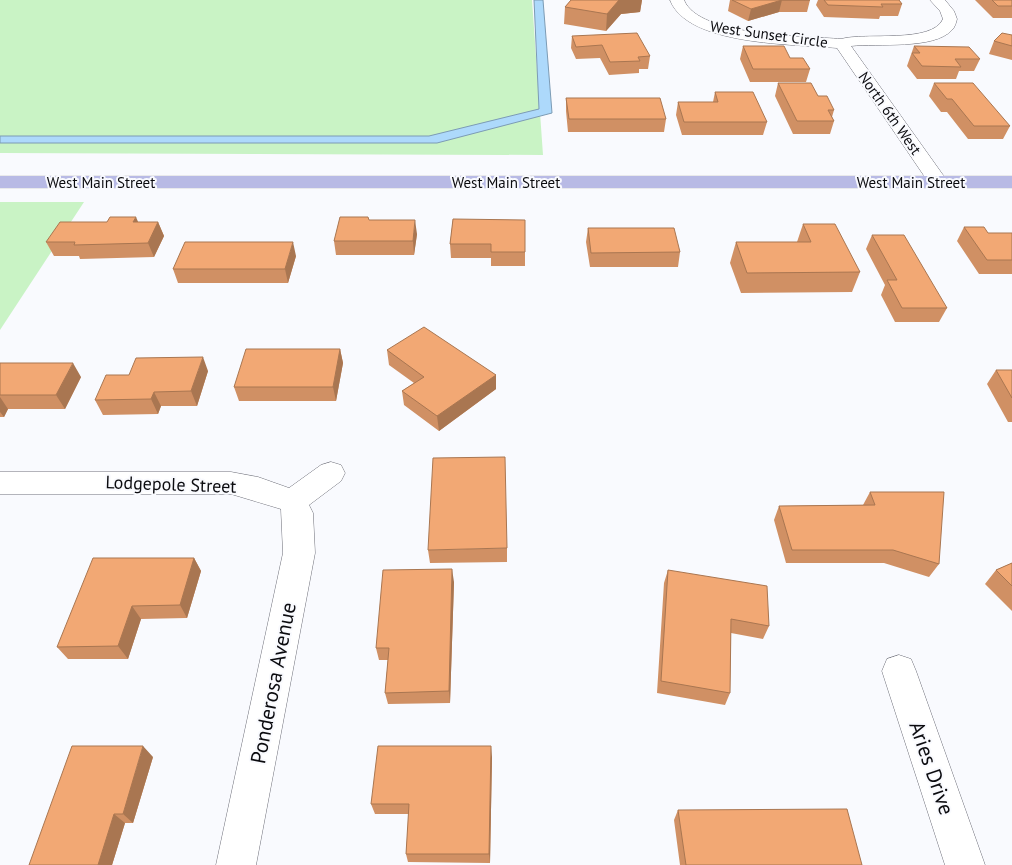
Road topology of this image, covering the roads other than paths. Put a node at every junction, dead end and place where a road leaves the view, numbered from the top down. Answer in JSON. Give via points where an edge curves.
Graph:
{"nodes":[{"id":1,"x":677,"y":0,"type":"edge"},
{"id":2,"x":937,"y":0,"type":"edge"},
{"id":3,"x":842,"y":44,"type":"junction"},
{"id":4,"x":0,"y":182,"type":"edge"},
{"id":5,"x":938,"y":182,"type":"junction"},
{"id":6,"x":1012,"y":182,"type":"edge"},
{"id":7,"x":331,"y":473,"type":"dead end"},
{"id":8,"x":0,"y":483,"type":"edge"},
{"id":9,"x":293,"y":501,"type":"junction"},
{"id":10,"x":899,"y":672,"type":"dead end"},
{"id":11,"x":236,"y":865,"type":"edge"},
{"id":12,"x":965,"y":865,"type":"edge"}],
"edges":[{"from":1,"to":3,"type":"street","name":"West Sunset Circle","via":[[692,20],[716,30]]},
{"from":2,"to":3,"type":"street","name":"West Sunset Circle","via":[[950,19],[948,26],[940,32],[915,38]]},
{"from":3,"to":5,"type":"street","name":"North 6th West"},
{"from":4,"to":5,"type":"main road","name":"West Main Street"},
{"from":5,"to":6,"type":"main road","name":"West Main Street"},
{"from":7,"to":9,"type":"street"},
{"from":8,"to":9,"type":"street","name":"Lodgepole Street","via":[[232,483]]},
{"from":9,"to":11,"type":"street","name":"Ponderosa Avenue","via":[[298,513],[299,553]]},
{"from":10,"to":12,"type":"street","name":"Aries Drive"}]}
